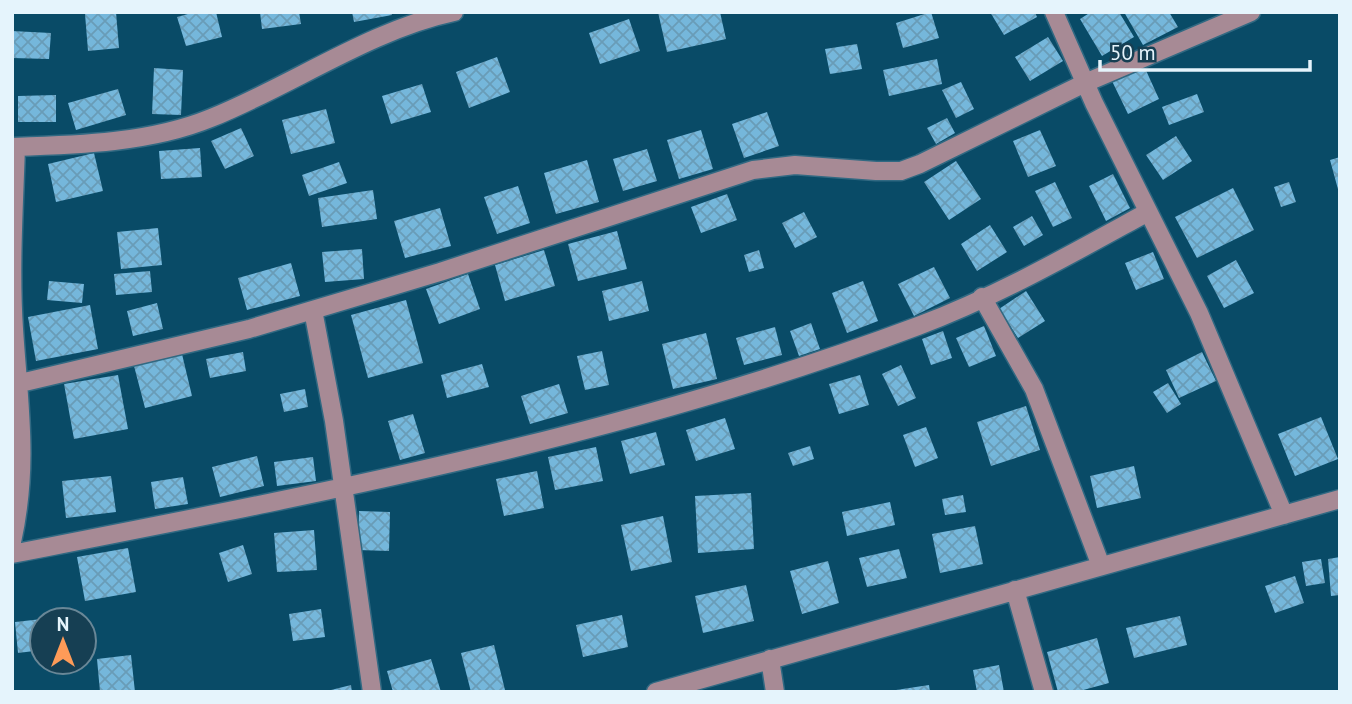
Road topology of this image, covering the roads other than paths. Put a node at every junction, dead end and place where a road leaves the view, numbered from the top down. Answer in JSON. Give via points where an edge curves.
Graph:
{"nodes":[{"id":1,"x":454,"y":12,"type":"edge"},
{"id":2,"x":1054,"y":12,"type":"edge"},
{"id":3,"x":1251,"y":12,"type":"edge"},
{"id":4,"x":1085,"y":83,"type":"junction"},
{"id":5,"x":14,"y":147,"type":"edge"},
{"id":6,"x":1149,"y":212,"type":"junction"},
{"id":7,"x":982,"y":297,"type":"junction"},
{"id":8,"x":313,"y":310,"type":"junction"},
{"id":9,"x":16,"y":384,"type":"edge"},
{"id":10,"x":342,"y":488,"type":"junction"},
{"id":11,"x":1340,"y":499,"type":"edge"},
{"id":12,"x":1284,"y":515,"type":"junction"},
{"id":13,"x":12,"y":542,"type":"edge"},
{"id":14,"x":12,"y":554,"type":"edge"},
{"id":15,"x":1101,"y":566,"type":"junction"},
{"id":16,"x":1015,"y":590,"type":"junction"},
{"id":17,"x":770,"y":659,"type":"junction"},
{"id":18,"x":372,"y":692,"type":"edge"},
{"id":19,"x":656,"y":692,"type":"edge"},
{"id":20,"x":775,"y":692,"type":"edge"},
{"id":21,"x":1044,"y":692,"type":"edge"}],
"edges":[{"from":1,"to":5,"type":"street","via":[[358,47],[209,119],[150,136]]},
{"from":2,"to":4,"type":"street"},
{"from":3,"to":4,"type":"street"},
{"from":4,"to":6,"type":"street"},
{"from":4,"to":8,"type":"street","via":[[901,170],[795,165],[753,170]]},
{"from":5,"to":9,"type":"street"},
{"from":6,"to":7,"type":"street","via":[[1042,271]]},
{"from":6,"to":12,"type":"street","via":[[1199,313]]},
{"from":7,"to":10,"type":"street","via":[[920,325],[722,394]]},
{"from":7,"to":15,"type":"street","via":[[1034,389]]},
{"from":8,"to":9,"type":"street"},
{"from":8,"to":10,"type":"street"},
{"from":9,"to":13,"type":"street","via":[[23,423],[22,500]]},
{"from":10,"to":14,"type":"street"},
{"from":10,"to":18,"type":"street"},
{"from":11,"to":12,"type":"street"},
{"from":12,"to":15,"type":"street"},
{"from":15,"to":16,"type":"street"},
{"from":16,"to":17,"type":"street"},
{"from":16,"to":21,"type":"street"},
{"from":17,"to":19,"type":"street"},
{"from":17,"to":20,"type":"street"}]}
